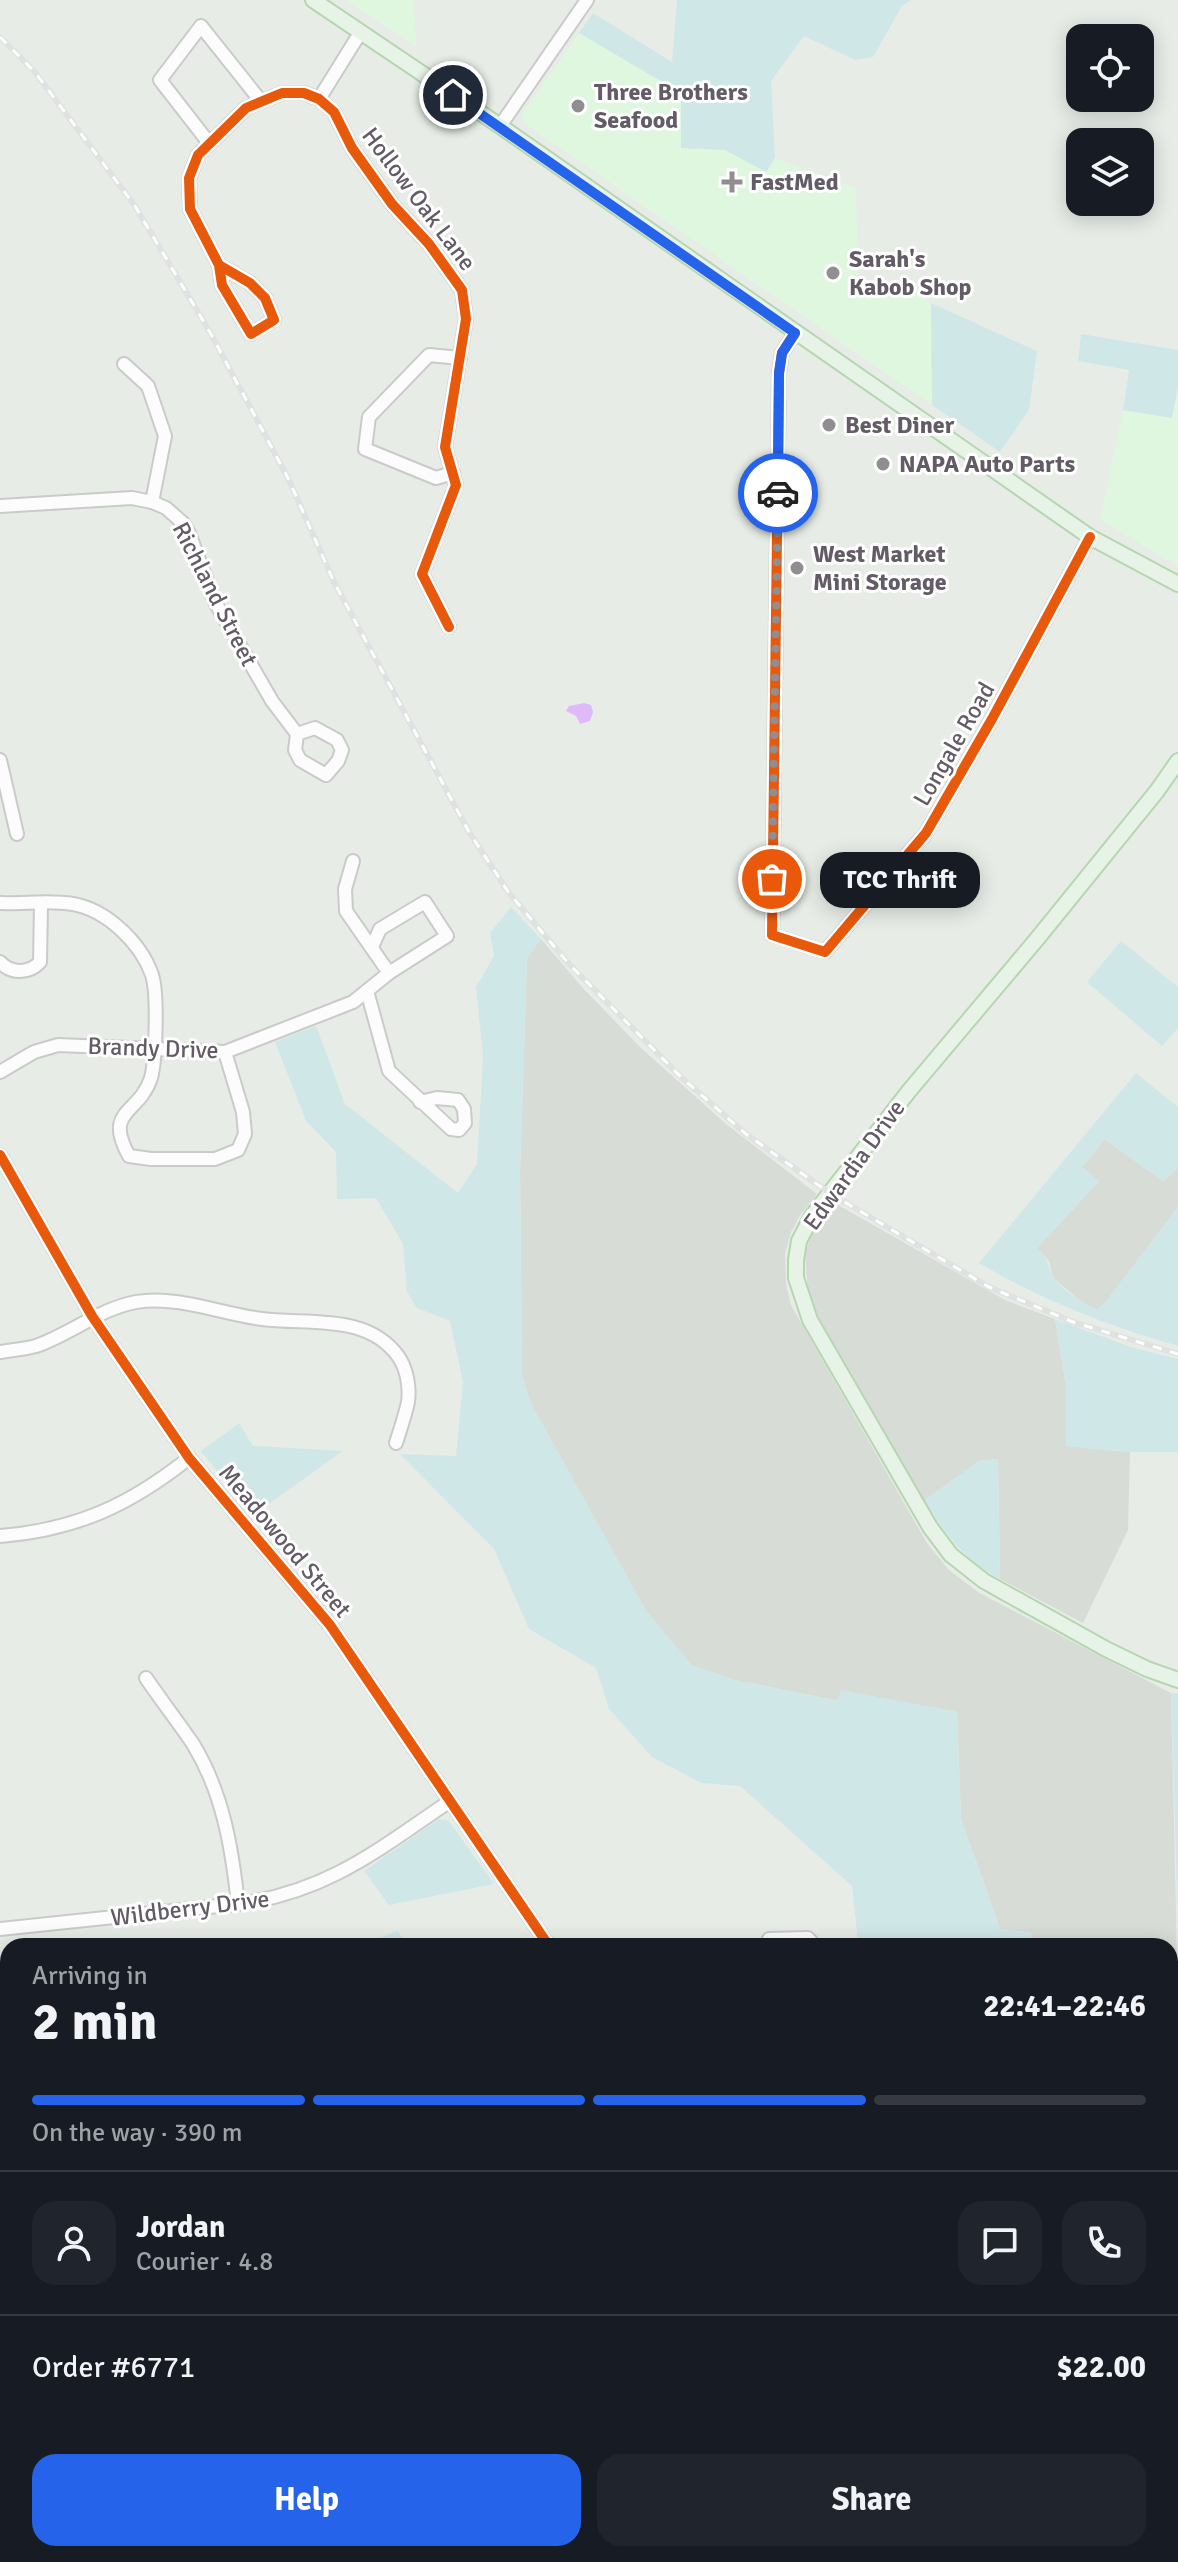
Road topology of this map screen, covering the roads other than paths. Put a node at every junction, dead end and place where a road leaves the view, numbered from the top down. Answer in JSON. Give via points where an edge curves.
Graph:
{"nodes":[{"id":1,"x":313,"y":0,"type":"edge"},
{"id":2,"x":587,"y":0,"type":"edge"},
{"id":3,"x":360,"y":33,"type":"junction"},
{"id":4,"x":319,"y":99,"type":"junction"},
{"id":5,"x":260,"y":100,"type":"junction"},
{"id":6,"x":500,"y":126,"type":"junction"},
{"id":7,"x":209,"y":143,"type":"junction"},
{"id":8,"x":219,"y":265,"type":"junction"},
{"id":9,"x":795,"y":333,"type":"junction"},
{"id":10,"x":460,"y":358,"type":"junction"},
{"id":11,"x":124,"y":364,"type":"dead end"},
{"id":12,"x":453,"y":473,"type":"junction"},
{"id":13,"x":152,"y":502,"type":"junction"},
{"id":14,"x":0,"y":506,"type":"edge"},
{"id":15,"x":1090,"y":537,"type":"junction"},
{"id":16,"x":1178,"y":584,"type":"edge"},
{"id":17,"x":449,"y":627,"type":"dead end"},
{"id":18,"x":297,"y":734,"type":"dead end"},
{"id":19,"x":0,"y":760,"type":"edge"},
{"id":20,"x":1178,"y":761,"type":"edge"},
{"id":21,"x":17,"y":834,"type":"dead end"},
{"id":22,"x":353,"y":861,"type":"dead end"},
{"id":23,"x":0,"y":903,"type":"edge"},
{"id":24,"x":41,"y":904,"type":"junction"},
{"id":25,"x":372,"y":947,"type":"junction"},
{"id":26,"x":0,"y":962,"type":"edge"},
{"id":27,"x":389,"y":973,"type":"junction"},
{"id":28,"x":367,"y":991,"type":"junction"},
{"id":29,"x":156,"y":1050,"type":"junction"},
{"id":30,"x":225,"y":1052,"type":"junction"},
{"id":31,"x":0,"y":1072,"type":"edge"},
{"id":32,"x":420,"y":1102,"type":"dead end"},
{"id":33,"x":0,"y":1155,"type":"edge"},
{"id":34,"x":92,"y":1316,"type":"junction"},
{"id":35,"x":0,"y":1352,"type":"edge"},
{"id":36,"x":396,"y":1443,"type":"dead end"},
{"id":37,"x":189,"y":1458,"type":"junction"},
{"id":38,"x":0,"y":1536,"type":"edge"},
{"id":39,"x":146,"y":1678,"type":"dead end"},
{"id":40,"x":1178,"y":1680,"type":"edge"},
{"id":41,"x":450,"y":1801,"type":"junction"},
{"id":42,"x":238,"y":1904,"type":"junction"},
{"id":43,"x":0,"y":1929,"type":"edge"},
{"id":44,"x":544,"y":1938,"type":"edge"}],
"edges":[{"from":1,"to":3,"type":"main road"},
{"from":2,"to":6,"type":"street"},
{"from":3,"to":4,"type":"street"},
{"from":3,"to":6,"type":"main road"},
{"from":4,"to":5,"type":"street","via":[[282,93]]},
{"from":4,"to":10,"type":"street","name":"Hollow Oak Lane","via":[[334,112],[392,204],[462,290],[466,319]]},
{"from":5,"to":7,"type":"street"},
{"from":5,"to":7,"type":"street","via":[[201,26],[160,80]]},
{"from":6,"to":9,"type":"main road"},
{"from":7,"to":8,"type":"street","via":[[189,178],[190,209]]},
{"from":8,"to":8,"type":"street","via":[[250,283],[265,298],[274,320],[251,334],[222,285]]},
{"from":9,"to":15,"type":"main road"},
{"from":9,"to":15,"type":"street","name":"Longale Road","via":[[782,353],[779,373],[772,935],[825,952],[926,833]]},
{"from":10,"to":12,"type":"street","name":"Hollow Oak Lane","via":[[445,447]]},
{"from":10,"to":12,"type":"street","via":[[429,355],[369,417],[365,449],[436,478]]},
{"from":11,"to":13,"type":"street","name":"Richland Street","via":[[148,386],[165,436]]},
{"from":12,"to":17,"type":"street","name":"Hollow Oak Lane","via":[[456,485],[422,574]]},
{"from":13,"to":14,"type":"street","name":"Richland Street","via":[[132,498]]},
{"from":13,"to":18,"type":"street","name":"Richland Street","via":[[175,514],[189,533],[215,602]]},
{"from":15,"to":16,"type":"main road"},
{"from":19,"to":21,"type":"street"},
{"from":20,"to":40,"type":"main road","name":"Edwardia Drive","via":[[812,1216],[796,1260],[796,1278],[810,1320],[951,1555],[984,1581],[1106,1649]]},
{"from":22,"to":25,"type":"street","via":[[345,889],[346,911]]},
{"from":23,"to":24,"type":"street"},
{"from":24,"to":26,"type":"street","via":[[40,962],[20,972]]},
{"from":24,"to":29,"type":"street","via":[[75,904],[104,917],[135,943],[152,977]]},
{"from":25,"to":27,"type":"street"},
{"from":25,"to":27,"type":"street","name":"Brandy Drive","via":[[380,929],[425,902],[447,936]]},
{"from":27,"to":28,"type":"street","name":"Brandy Drive"},
{"from":28,"to":30,"type":"street","name":"Brandy Drive","via":[[353,1002]]},
{"from":28,"to":32,"type":"street","via":[[389,1071]]},
{"from":29,"to":30,"type":"street","name":"Brandy Drive"},
{"from":29,"to":30,"type":"street","via":[[140,1099],[123,1114],[119,1137],[129,1156],[215,1159],[238,1150],[245,1134],[243,1112]]},
{"from":29,"to":31,"type":"street","name":"Brandy Drive","via":[[58,1045]]},
{"from":33,"to":34,"type":"street","name":"Meadowood Street"},
{"from":34,"to":35,"type":"street","via":[[35,1346]]},
{"from":34,"to":36,"type":"street","via":[[157,1300],[375,1334],[391,1346],[406,1373],[408,1403]]},
{"from":34,"to":37,"type":"street","name":"Meadowood Street"},
{"from":37,"to":38,"type":"street","via":[[157,1484],[100,1514]]},
{"from":37,"to":41,"type":"street","name":"Meadowood Street","via":[[330,1625]]},
{"from":39,"to":42,"type":"street","via":[[212,1780],[232,1846]]},
{"from":41,"to":42,"type":"street","name":"Wildberry Drive","via":[[342,1873],[268,1900]]},
{"from":41,"to":44,"type":"street","name":"Meadowood Street"},
{"from":42,"to":43,"type":"street","name":"Wildberry Drive"}]}
